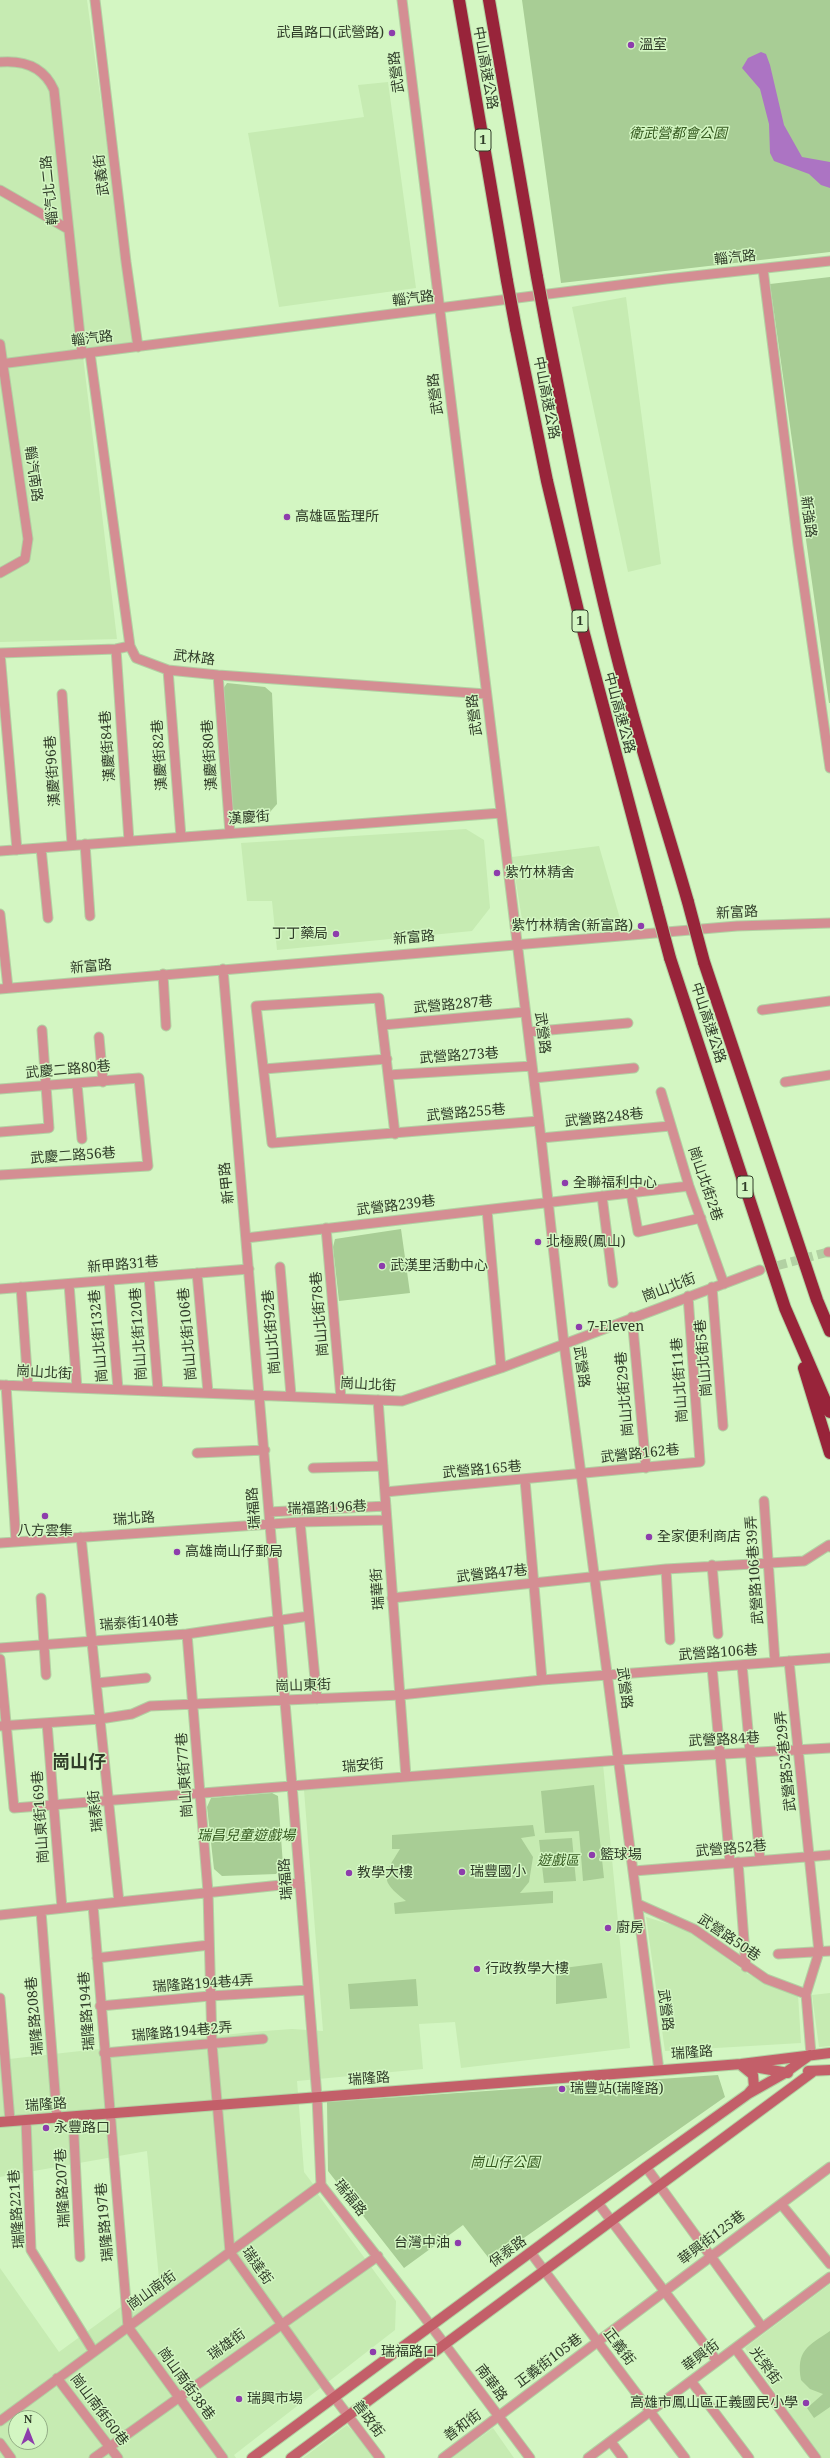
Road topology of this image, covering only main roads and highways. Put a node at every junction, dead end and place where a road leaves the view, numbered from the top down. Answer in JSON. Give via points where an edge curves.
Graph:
{"nodes":[{"id":1,"x":458,"y":0,"type":"edge"},
{"id":2,"x":489,"y":0,"type":"edge"},
{"id":3,"x":494,"y":0,"type":"edge"},
{"id":4,"x":500,"y":71,"type":"junction"},
{"id":5,"x":785,"y":1308,"type":"junction"},
{"id":6,"x":830,"y":1331,"type":"edge"},
{"id":7,"x":830,"y":1412,"type":"edge"},
{"id":8,"x":830,"y":1453,"type":"edge"}],
"edges":[{"from":1,"to":5,"type":"highway","name":"中山高速公路","number":"1","bridge":true,"via":[[516,330],[547,481],[579,615],[670,958]]},
{"from":2,"to":4,"type":"highway","name":"中山高速公路","number":"1"},
{"from":3,"to":4,"type":"highway"},
{"from":4,"to":6,"type":"highway","name":"中山高速公路","number":"1","bridge":true,"via":[[578,487],[630,705],[704,962],[817,1300]]},
{"from":5,"to":7,"type":"highway","name":"中山高速公路","number":"1"},
{"from":5,"to":8,"type":"highway"}]}
